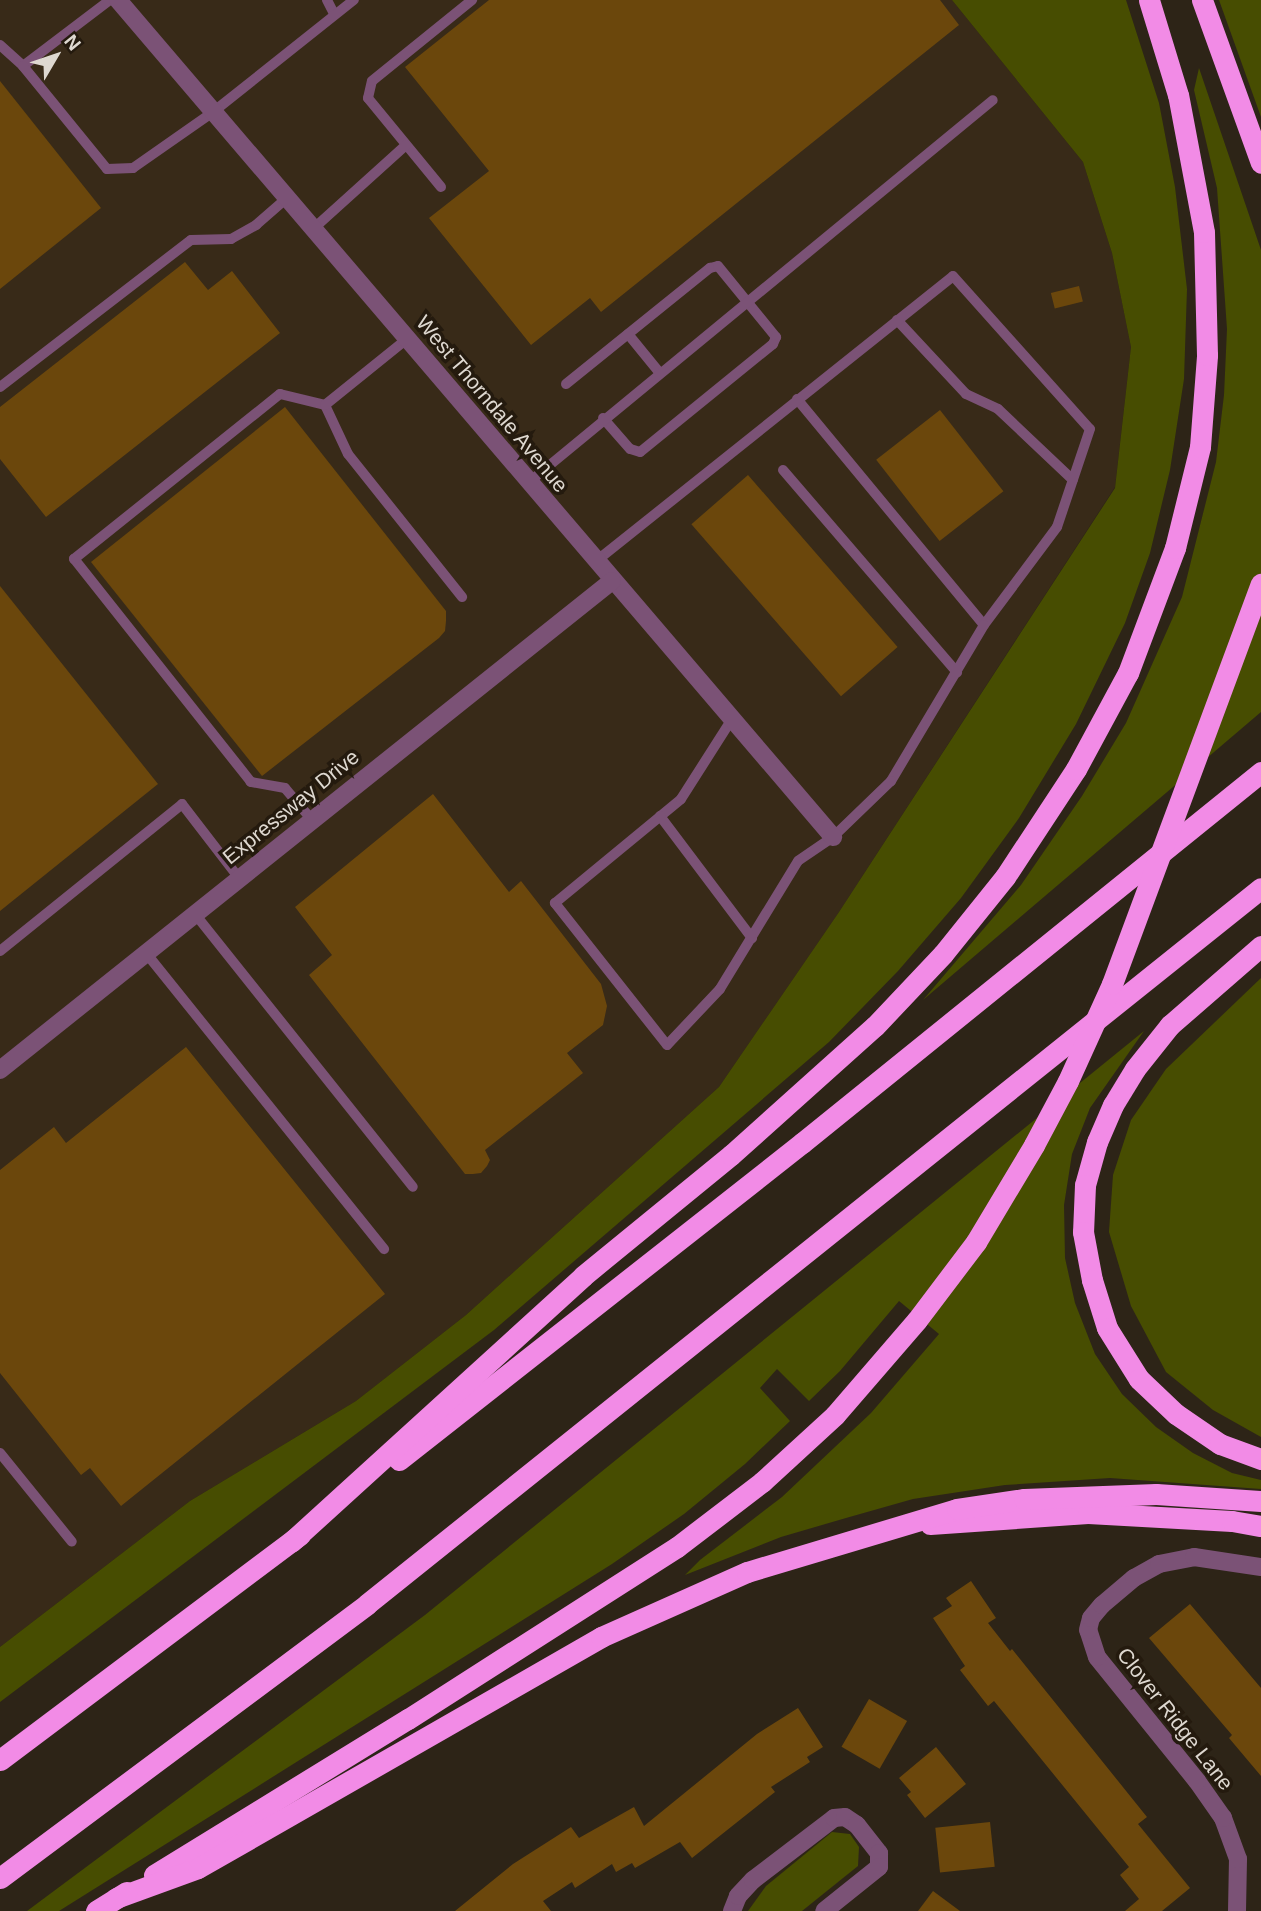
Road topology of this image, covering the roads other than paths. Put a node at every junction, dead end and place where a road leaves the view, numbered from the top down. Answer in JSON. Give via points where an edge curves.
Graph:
{"nodes":[{"id":1,"x":110,"y":0,"type":"edge"},
{"id":2,"x":118,"y":0,"type":"edge"},
{"id":3,"x":327,"y":0,"type":"edge"},
{"id":4,"x":354,"y":0,"type":"edge"},
{"id":5,"x":472,"y":0,"type":"edge"},
{"id":6,"x":1149,"y":0,"type":"edge"},
{"id":7,"x":1202,"y":0,"type":"edge"},
{"id":8,"x":334,"y":14,"type":"junction"},
{"id":9,"x":0,"y":45,"type":"edge"},
{"id":10,"x":23,"y":66,"type":"junction"},
{"id":11,"x":993,"y":100,"type":"dead end"},
{"id":12,"x":213,"y":112,"type":"junction"},
{"id":13,"x":406,"y":145,"type":"junction"},
{"id":14,"x":1261,"y":163,"type":"edge"},
{"id":15,"x":441,"y":187,"type":"dead end"},
{"id":16,"x":287,"y":198,"type":"junction"},
{"id":17,"x":313,"y":229,"type":"junction"},
{"id":18,"x":747,"y":301,"type":"junction"},
{"id":19,"x":897,"y":320,"type":"junction"},
{"id":20,"x":628,"y":334,"type":"junction"},
{"id":21,"x":408,"y":338,"type":"junction"},
{"id":22,"x":659,"y":372,"type":"junction"},
{"id":23,"x":566,"y":384,"type":"dead end"},
{"id":24,"x":0,"y":387,"type":"edge"},
{"id":25,"x":797,"y":398,"type":"junction"},
{"id":26,"x":325,"y":405,"type":"junction"},
{"id":27,"x":603,"y":418,"type":"junction"},
{"id":28,"x":783,"y":470,"type":"dead end"},
{"id":29,"x":1073,"y":480,"type":"junction"},
{"id":30,"x":528,"y":483,"type":"junction"},
{"id":31,"x":595,"y":562,"type":"junction"},
{"id":32,"x":612,"y":581,"type":"junction"},
{"id":33,"x":1261,"y":584,"type":"edge"},
{"id":34,"x":462,"y":597,"type":"dead end"},
{"id":35,"x":984,"y":625,"type":"junction"},
{"id":36,"x":957,"y":672,"type":"junction"},
{"id":37,"x":733,"y":719,"type":"junction"},
{"id":38,"x":1261,"y":772,"type":"edge"},
{"id":39,"x":660,"y":816,"type":"junction"},
{"id":40,"x":312,"y":820,"type":"junction"},
{"id":41,"x":833,"y":837,"type":"junction"},
{"id":42,"x":239,"y":878,"type":"junction"},
{"id":43,"x":1261,"y":888,"type":"edge"},
{"id":44,"x":195,"y":914,"type":"junction"},
{"id":45,"x":751,"y":938,"type":"junction"},
{"id":46,"x":1261,"y":946,"type":"edge"},
{"id":47,"x":0,"y":951,"type":"edge"},
{"id":48,"x":146,"y":953,"type":"junction"},
{"id":49,"x":0,"y":1070,"type":"edge"},
{"id":50,"x":413,"y":1186,"type":"dead end"},
{"id":51,"x":384,"y":1249,"type":"dead end"},
{"id":52,"x":0,"y":1453,"type":"edge"},
{"id":53,"x":1261,"y":1459,"type":"edge"},
{"id":54,"x":1261,"y":1501,"type":"edge"},
{"id":55,"x":907,"y":1524,"type":"junction"},
{"id":56,"x":1261,"y":1526,"type":"edge"},
{"id":57,"x":72,"y":1542,"type":"dead end"},
{"id":58,"x":291,"y":1542,"type":"junction"},
{"id":59,"x":1261,"y":1567,"type":"edge"},
{"id":60,"x":0,"y":1760,"type":"edge"},
{"id":61,"x":0,"y":1878,"type":"edge"},
{"id":62,"x":116,"y":1898,"type":"junction"},
{"id":63,"x":96,"y":1911,"type":"edge"},
{"id":64,"x":732,"y":1911,"type":"edge"},
{"id":65,"x":824,"y":1911,"type":"edge"},
{"id":66,"x":1237,"y":1911,"type":"edge"}],
"edges":[{"from":1,"to":10,"type":"lane"},
{"from":2,"to":12,"type":"street","name":"West Thorndale Avenue"},
{"from":3,"to":8,"type":"lane"},
{"from":4,"to":8,"type":"lane"},
{"from":5,"to":13,"type":"lane","via":[[372,81],[368,98]]},
{"from":6,"to":58,"type":"highway","via":[[1178,95],[1204,232],[1207,355],[1200,447],[1175,548],[1132,660],[1076,769],[1005,877],[943,954],[875,1026],[731,1155],[583,1276]]},
{"from":7,"to":14,"type":"highway"},
{"from":8,"to":12,"type":"lane"},
{"from":9,"to":10,"type":"lane"},
{"from":10,"to":12,"type":"lane","via":[[107,169],[133,168]]},
{"from":11,"to":18,"type":"lane"},
{"from":12,"to":16,"type":"street","name":"West Thorndale Avenue"},
{"from":13,"to":15,"type":"lane"},
{"from":13,"to":17,"type":"lane"},
{"from":16,"to":17,"type":"street","name":"West Thorndale Avenue"},
{"from":16,"to":24,"type":"lane","via":[[231,239],[191,240]]},
{"from":17,"to":21,"type":"street","name":"West Thorndale Avenue"},
{"from":18,"to":20,"type":"lane","via":[[718,266],[710,268]]},
{"from":18,"to":22,"type":"lane"},
{"from":18,"to":27,"type":"lane","via":[[776,337],[773,344],[640,452],[629,449]]},
{"from":19,"to":25,"type":"lane"},
{"from":19,"to":29,"type":"lane","via":[[966,394],[998,409]]},
{"from":19,"to":29,"type":"lane","via":[[953,275],[1090,429]]},
{"from":20,"to":22,"type":"lane"},
{"from":20,"to":23,"type":"lane"},
{"from":21,"to":26,"type":"lane"},
{"from":21,"to":30,"type":"street","name":"West Thorndale Avenue"},
{"from":22,"to":27,"type":"lane"},
{"from":25,"to":31,"type":"lane"},
{"from":25,"to":35,"type":"lane"},
{"from":26,"to":34,"type":"lane","via":[[348,454]]},
{"from":26,"to":40,"type":"lane","via":[[280,394],[74,559],[251,782],[285,788]]},
{"from":27,"to":30,"type":"lane"},
{"from":28,"to":36,"type":"lane"},
{"from":29,"to":35,"type":"lane","via":[[1057,527]]},
{"from":30,"to":31,"type":"street","name":"West Thorndale Avenue"},
{"from":31,"to":32,"type":"street","name":"West Thorndale Avenue"},
{"from":32,"to":37,"type":"street","name":"West Thorndale Avenue"},
{"from":32,"to":40,"type":"street","name":"Expressway Drive"},
{"from":33,"to":62,"type":"highway","bridge":true,"via":[[1112,984],[1068,1081],[975,1242],[917,1320],[835,1415],[762,1482],[677,1547]]},
{"from":35,"to":36,"type":"lane"},
{"from":36,"to":41,"type":"lane","via":[[891,781]]},
{"from":37,"to":39,"type":"lane","via":[[681,799]]},
{"from":37,"to":41,"type":"street","name":"West Thorndale Avenue"},
{"from":38,"to":58,"type":"highway","via":[[802,1143]]},
{"from":39,"to":45,"type":"lane"},
{"from":39,"to":45,"type":"lane","via":[[555,903],[667,1045],[720,989]]},
{"from":40,"to":42,"type":"street","name":"Expressway Drive"},
{"from":41,"to":45,"type":"lane","via":[[798,861]]},
{"from":42,"to":44,"type":"street","name":"Expressway Drive"},
{"from":42,"to":47,"type":"lane","via":[[182,804]]},
{"from":43,"to":61,"type":"highway","via":[[367,1604]]},
{"from":44,"to":48,"type":"street","name":"Expressway Drive"},
{"from":44,"to":50,"type":"lane"},
{"from":46,"to":53,"type":"highway","via":[[1170,1025],[1135,1069],[1097,1142],[1085,1185],[1083,1232],[1107,1328],[1139,1379],[1176,1414],[1220,1444]]},
{"from":48,"to":49,"type":"street","name":"Expressway Drive"},
{"from":48,"to":51,"type":"lane"},
{"from":52,"to":57,"type":"lane"},
{"from":54,"to":55,"type":"highway","via":[[1156,1494],[1024,1499],[957,1509]]},
{"from":55,"to":56,"type":"highway","via":[[1088,1513]]},
{"from":55,"to":62,"type":"highway","via":[[747,1572],[601,1637],[198,1868]]},
{"from":58,"to":60,"type":"highway"},
{"from":59,"to":66,"type":"street","name":"Clover Ridge Lane","via":[[1194,1557],[1159,1564],[1102,1605],[1088,1630],[1097,1657],[1223,1818],[1238,1860]]},
{"from":62,"to":63,"type":"highway"},
{"from":64,"to":65,"type":"street","via":[[753,1880],[834,1818],[845,1817],[879,1853],[879,1867]]}]}
